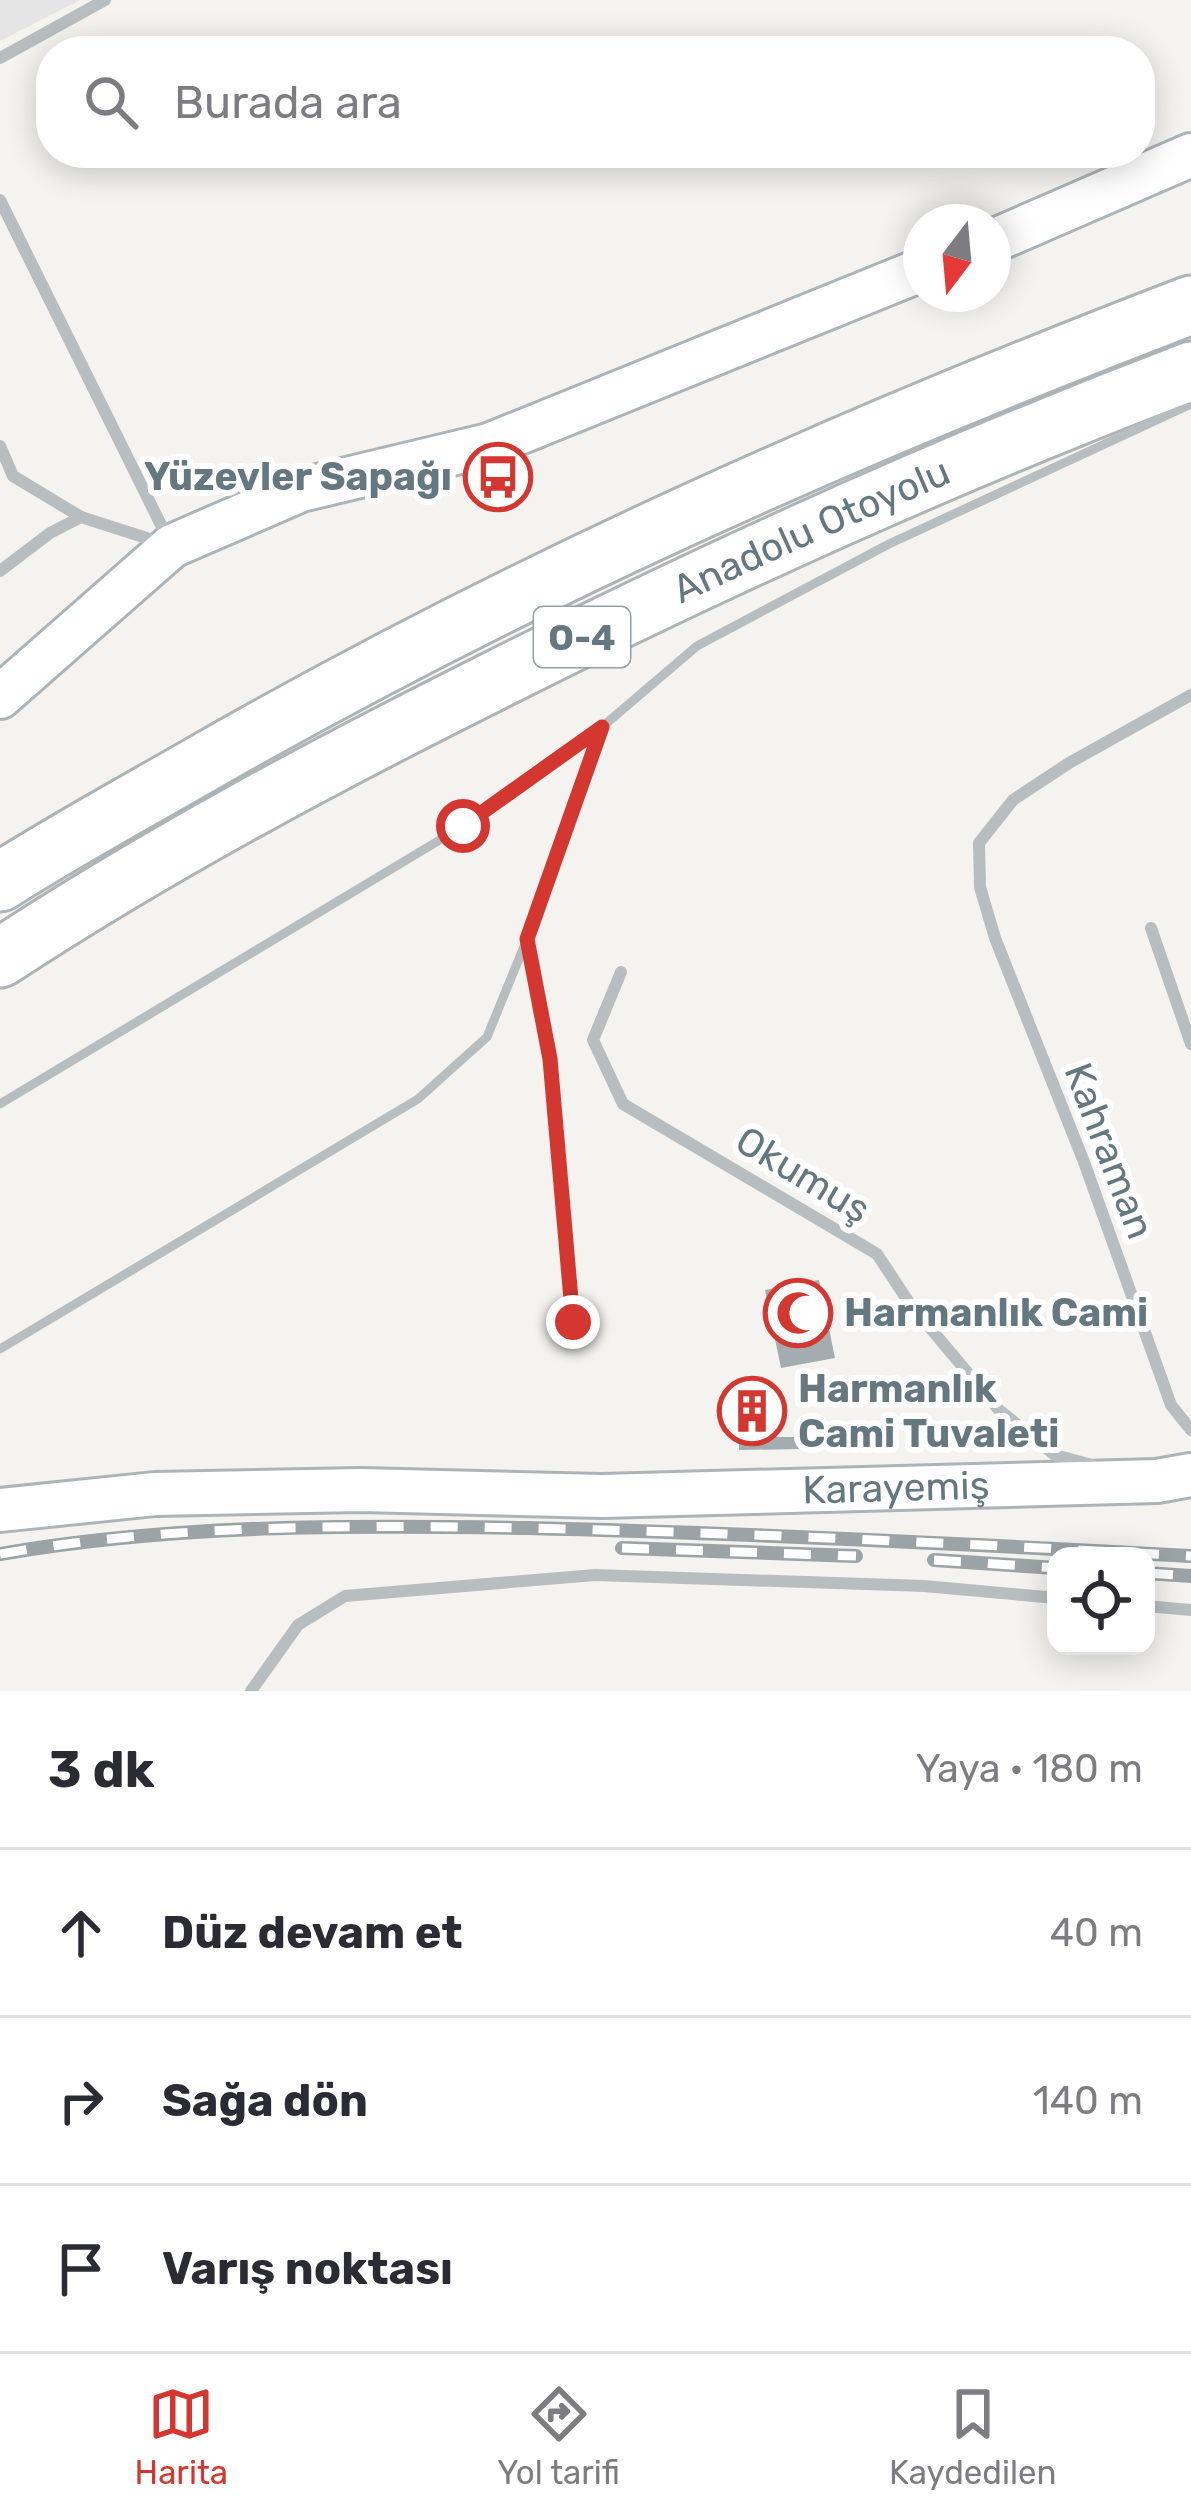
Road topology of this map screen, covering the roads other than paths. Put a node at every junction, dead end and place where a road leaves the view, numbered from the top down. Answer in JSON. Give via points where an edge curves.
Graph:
{"nodes":[{"id":1,"x":106,"y":0,"type":"edge"},
{"id":2,"x":40,"y":36,"type":"edge"},
{"id":3,"x":36,"y":38,"type":"edge"},
{"id":4,"x":0,"y":58,"type":"edge"},
{"id":5,"x":1191,"y":154,"type":"edge"},
{"id":6,"x":0,"y":200,"type":"edge"},
{"id":7,"x":1011,"y":233,"type":"edge"},
{"id":8,"x":903,"y":277,"type":"edge"},
{"id":9,"x":1191,"y":304,"type":"edge"},
{"id":10,"x":1191,"y":371,"type":"edge"},
{"id":11,"x":1191,"y":404,"type":"edge"},
{"id":12,"x":0,"y":446,"type":"edge"},
{"id":13,"x":81,"y":517,"type":"junction"},
{"id":14,"x":172,"y":546,"type":"junction"},
{"id":15,"x":0,"y":571,"type":"edge"},
{"id":16,"x":1191,"y":695,"type":"edge"},
{"id":17,"x":0,"y":697,"type":"edge"},
{"id":18,"x":602,"y":727,"type":"junction"},
{"id":19,"x":0,"y":882,"type":"edge"},
{"id":20,"x":1151,"y":928,"type":"dead end"},
{"id":21,"x":0,"y":958,"type":"edge"},
{"id":22,"x":621,"y":972,"type":"dead end"},
{"id":23,"x":1191,"y":1044,"type":"edge"},
{"id":24,"x":0,"y":1104,"type":"edge"},
{"id":25,"x":0,"y":1348,"type":"edge"},
{"id":26,"x":1191,"y":1430,"type":"edge"},
{"id":27,"x":1174,"y":1478,"type":"edge"},
{"id":28,"x":0,"y":1510,"type":"edge"},
{"id":29,"x":1047,"y":1597,"type":"edge"},
{"id":30,"x":1155,"y":1607,"type":"edge"},
{"id":31,"x":1191,"y":1610,"type":"edge"},
{"id":32,"x":251,"y":1691,"type":"edge"}],
"edges":[{"from":1,"to":2,"type":"street"},
{"from":3,"to":4,"type":"street"},
{"from":5,"to":7,"type":"main road"},
{"from":6,"to":14,"type":"street"},
{"from":8,"to":14,"type":"main road","via":[[489,445],[301,490]]},
{"from":9,"to":19,"type":"highway","name":"Anadolu Otoyolu","number":"O-4","via":[[979,386],[600,554],[305,704]]},
{"from":10,"to":21,"type":"highway","name":"Anadolu Otoyolu","number":"O-4","via":[[1000,444],[627,614],[334,761]]},
{"from":11,"to":18,"type":"lane","via":[[889,544],[697,646]]},
{"from":12,"to":13,"type":"street","via":[[13,476]]},
{"from":13,"to":14,"type":"street"},
{"from":13,"to":15,"type":"street"},
{"from":14,"to":17,"type":"main road"},
{"from":16,"to":26,"type":"street","name":"Kahraman","via":[[1013,800],[979,843],[994,938],[1171,1405]]},
{"from":18,"to":24,"type":"lane","via":[[463,826]]},
{"from":18,"to":25,"type":"lane","via":[[487,1036],[418,1099]]},
{"from":20,"to":23,"type":"street"},
{"from":22,"to":27,"type":"street","name":"Okumuş","via":[[593,1040],[623,1104],[877,1254],[999,1410],[1055,1455]]},
{"from":27,"to":28,"type":"main road","name":"Karayemiş","via":[[602,1496],[178,1493]]},
{"from":29,"to":32,"type":"street","via":[[595,1576],[345,1596],[298,1624]]},
{"from":30,"to":31,"type":"street"}]}
